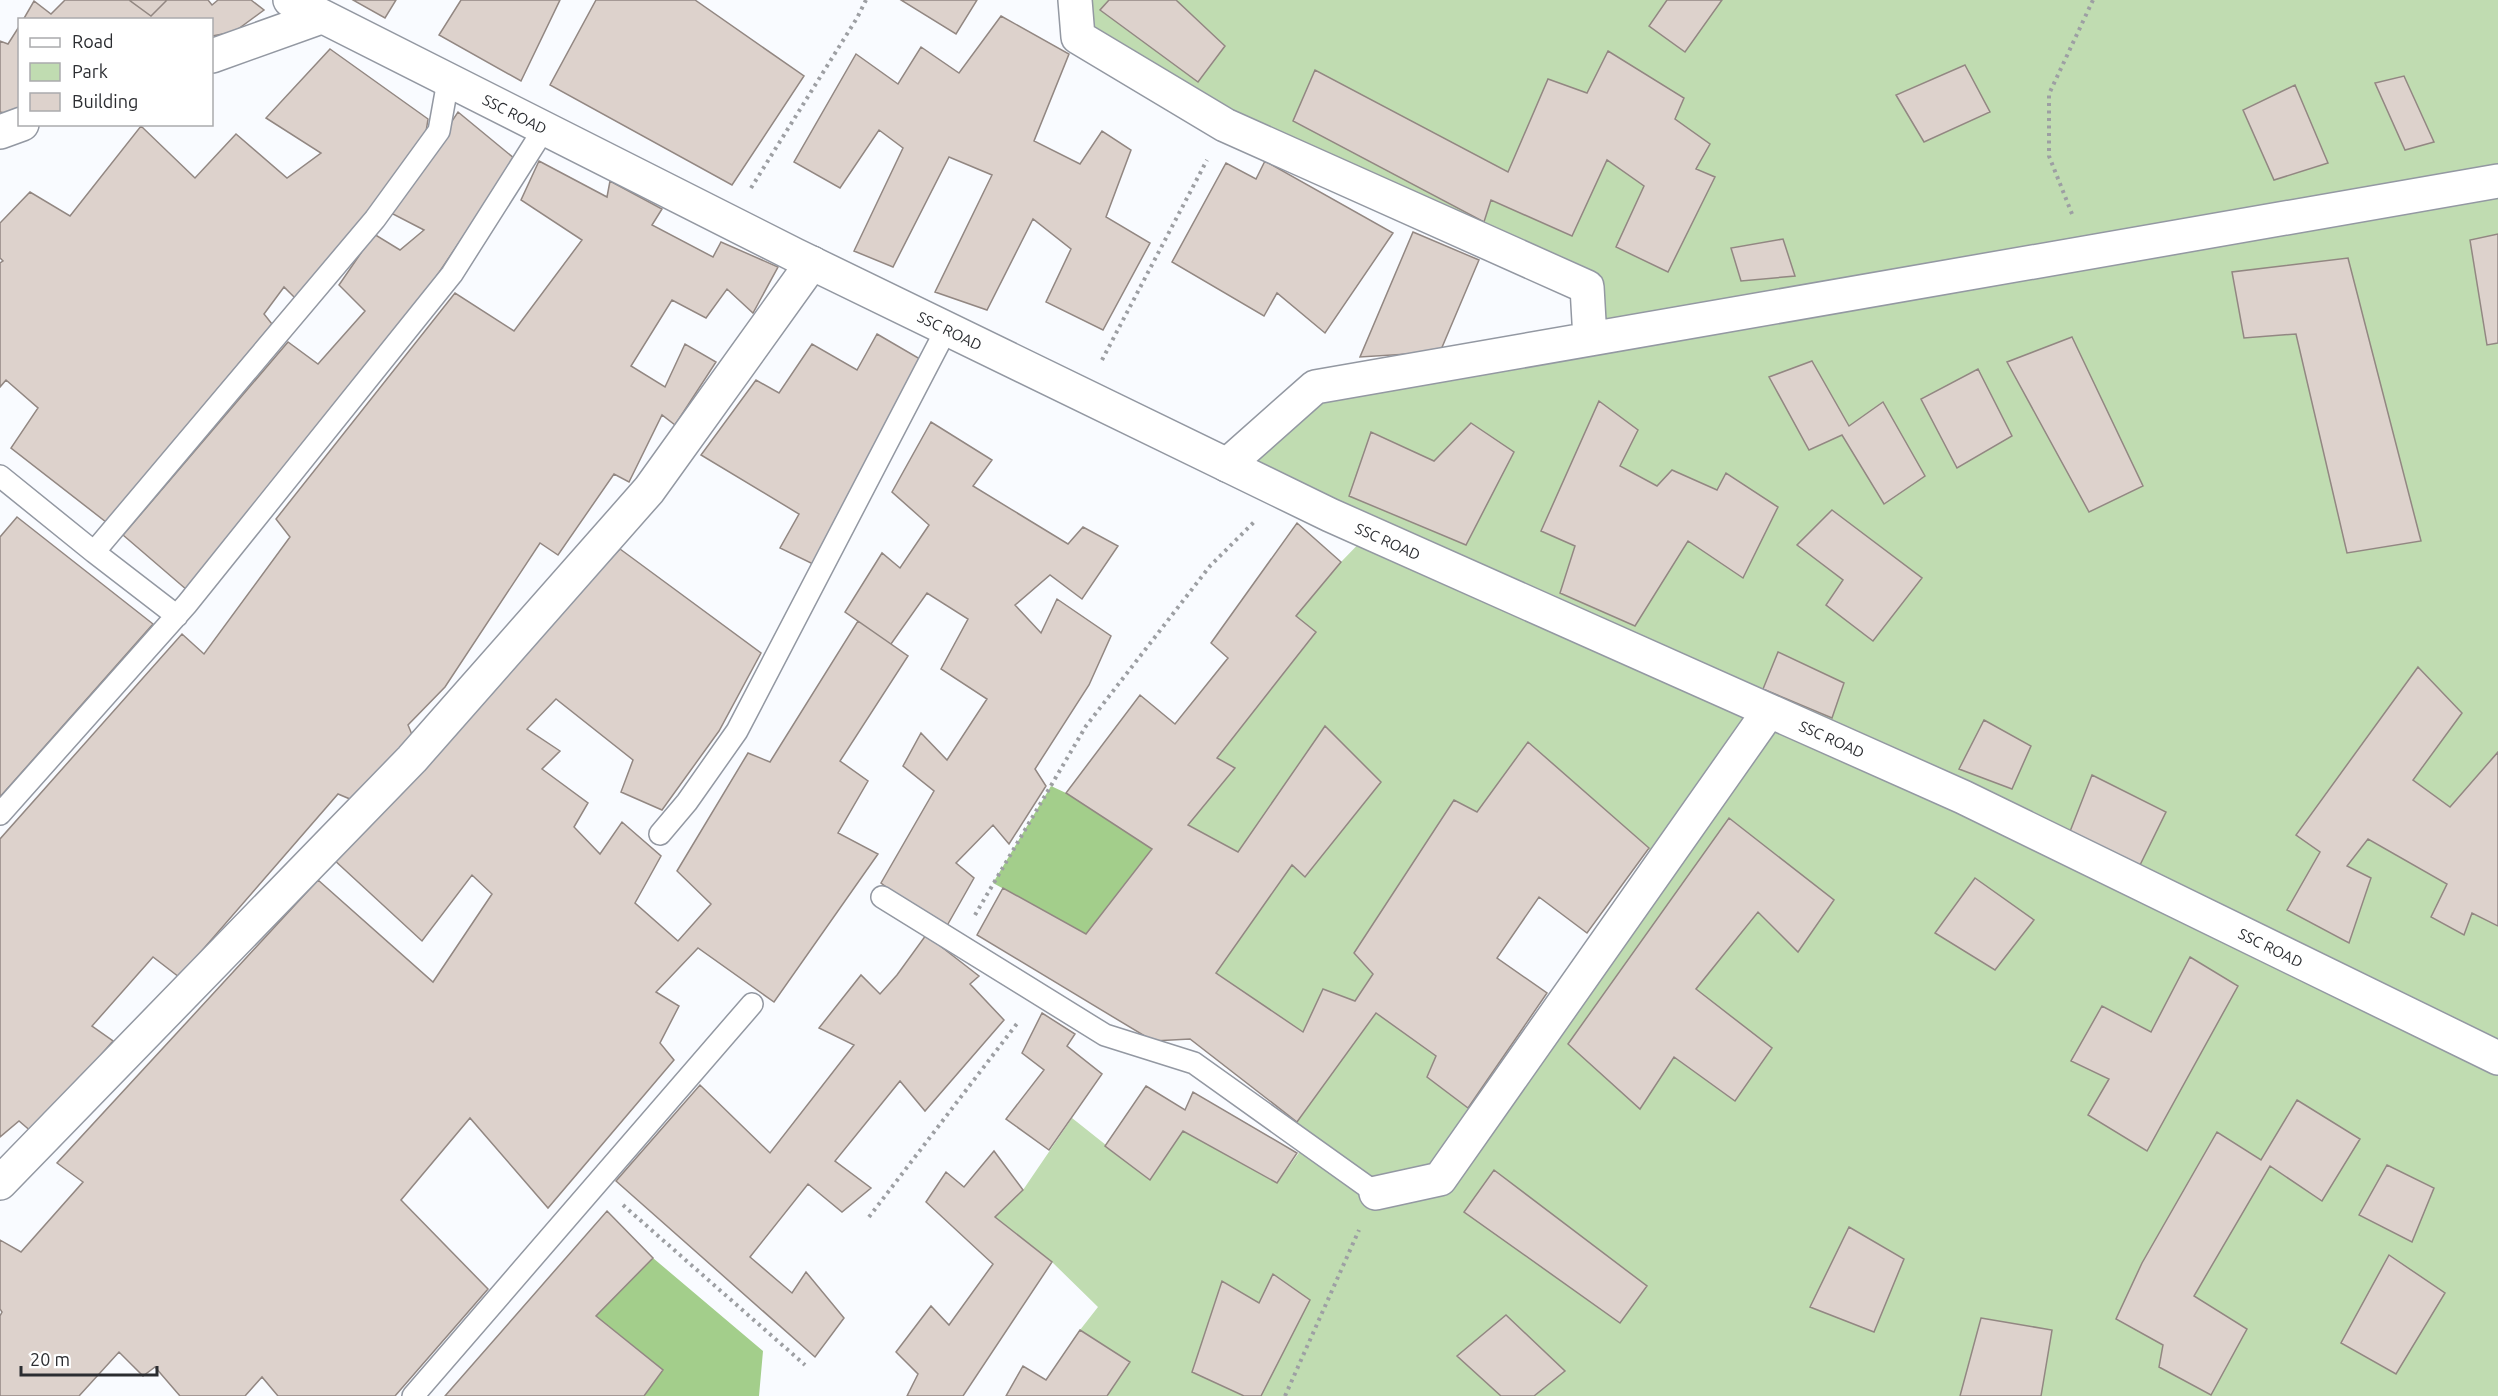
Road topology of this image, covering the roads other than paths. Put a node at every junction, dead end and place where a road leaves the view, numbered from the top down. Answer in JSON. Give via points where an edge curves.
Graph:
{"nodes":[{"id":1,"x":290,"y":0,"type":"edge"},
{"id":2,"x":1075,"y":0,"type":"edge"},
{"id":3,"x":321,"y":18,"type":"junction"},
{"id":4,"x":213,"y":56,"type":"edge"},
{"id":5,"x":448,"y":81,"type":"junction"},
{"id":6,"x":18,"y":125,"type":"edge"},
{"id":7,"x":544,"y":129,"type":"junction"},
{"id":8,"x":0,"y":132,"type":"edge"},
{"id":9,"x":2498,"y":181,"type":"edge"},
{"id":10,"x":812,"y":263,"type":"junction"},
{"id":11,"x":947,"y":328,"type":"junction"},
{"id":12,"x":1590,"y":339,"type":"junction"},
{"id":13,"x":1227,"y":465,"type":"junction"},
{"id":14,"x":4,"y":488,"type":"edge"},
{"id":15,"x":94,"y":552,"type":"junction"},
{"id":16,"x":177,"y":616,"type":"junction"},
{"id":17,"x":1769,"y":711,"type":"junction"},
{"id":18,"x":0,"y":814,"type":"edge"},
{"id":19,"x":660,"y":834,"type":"dead end"},
{"id":20,"x":882,"y":897,"type":"dead end"},
{"id":21,"x":752,"y":1004,"type":"dead end"},
{"id":22,"x":2498,"y":1058,"type":"edge"},
{"id":23,"x":0,"y":1183,"type":"edge"},
{"id":24,"x":1376,"y":1193,"type":"joint"},
{"id":25,"x":413,"y":1396,"type":"edge"}],
"edges":[{"from":1,"to":3,"type":"street","name":"SSC ROAD"},
{"from":2,"to":12,"type":"street","via":[[1078,37],[1226,125],[1587,287]]},
{"from":3,"to":4,"type":"street"},
{"from":3,"to":5,"type":"street","name":"SSC ROAD"},
{"from":5,"to":7,"type":"street","name":"SSC ROAD"},
{"from":5,"to":15,"type":"lane","via":[[439,131],[375,219]]},
{"from":6,"to":8,"type":"street"},
{"from":7,"to":10,"type":"street","name":"SSC ROAD"},
{"from":7,"to":16,"type":"lane","via":[[452,274]]},
{"from":9,"to":12,"type":"street"},
{"from":10,"to":11,"type":"street","name":"SSC ROAD"},
{"from":10,"to":23,"type":"street","via":[[649,490],[420,750]]},
{"from":11,"to":13,"type":"street","name":"SSC ROAD"},
{"from":11,"to":19,"type":"lane","via":[[737,731]]},
{"from":12,"to":13,"type":"street","via":[[1315,387]]},
{"from":13,"to":17,"type":"street","name":"SSC ROAD"},
{"from":14,"to":15,"type":"lane"},
{"from":15,"to":16,"type":"lane"},
{"from":16,"to":18,"type":"lane"},
{"from":17,"to":22,"type":"street","name":"SSC ROAD","via":[[1963,797]]},
{"from":17,"to":24,"type":"street","via":[[1440,1179]]},
{"from":20,"to":24,"type":"lane","via":[[1105,1035],[1194,1063]]},
{"from":21,"to":25,"type":"lane"}]}
